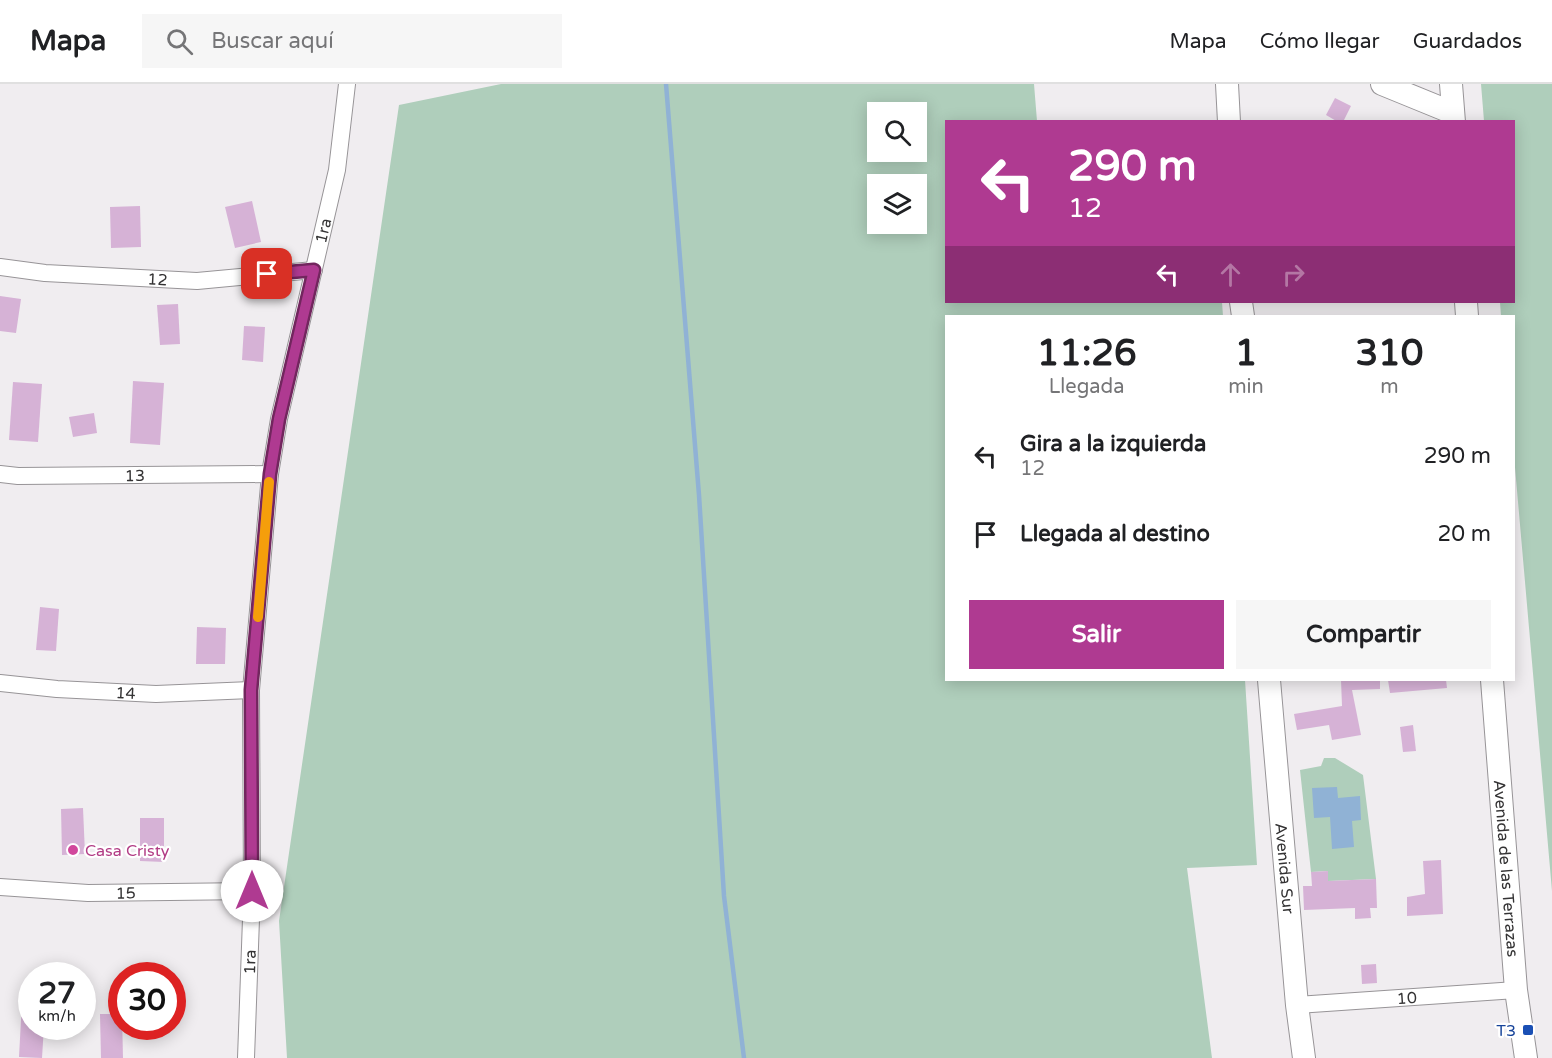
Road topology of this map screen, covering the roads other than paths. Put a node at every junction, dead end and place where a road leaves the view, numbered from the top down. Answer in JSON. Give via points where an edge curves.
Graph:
{"nodes":[{"id":1,"x":347,"y":84,"type":"edge"},
{"id":2,"x":1227,"y":84,"type":"edge"},
{"id":3,"x":1382,"y":84,"type":"edge"},
{"id":4,"x":1451,"y":84,"type":"edge"},
{"id":5,"x":1454,"y":117,"type":"edge"},
{"id":6,"x":1229,"y":120,"type":"edge"},
{"id":7,"x":0,"y":267,"type":"edge"},
{"id":8,"x":314,"y":270,"type":"junction"},
{"id":9,"x":0,"y":474,"type":"edge"},
{"id":10,"x":270,"y":474,"type":"junction"},
{"id":11,"x":1269,"y":681,"type":"edge"},
{"id":12,"x":1492,"y":681,"type":"edge"},
{"id":13,"x":0,"y":684,"type":"edge"},
{"id":14,"x":251,"y":690,"type":"junction"},
{"id":15,"x":0,"y":887,"type":"edge"},
{"id":16,"x":252,"y":891,"type":"junction"},
{"id":17,"x":1516,"y":990,"type":"junction"},
{"id":18,"x":1297,"y":1005,"type":"junction"},
{"id":19,"x":246,"y":1058,"type":"edge"},
{"id":20,"x":1304,"y":1058,"type":"edge"},
{"id":21,"x":1527,"y":1058,"type":"edge"}],
"edges":[{"from":1,"to":8,"type":"street","name":"1ra","via":[[337,170]]},
{"from":2,"to":6,"type":"street"},
{"from":3,"to":5,"type":"street"},
{"from":4,"to":5,"type":"street"},
{"from":7,"to":8,"type":"street","name":"12","via":[[197,281]]},
{"from":8,"to":10,"type":"street","name":"1ra"},
{"from":9,"to":10,"type":"street","name":"13"},
{"from":10,"to":14,"type":"street","name":"1ra"},
{"from":11,"to":18,"type":"street","name":"Avenida Sur"},
{"from":12,"to":17,"type":"street","name":"Avenida de las Terrazas"},
{"from":13,"to":14,"type":"street","name":"14","via":[[156,694]]},
{"from":14,"to":16,"type":"street","name":"1ra"},
{"from":15,"to":16,"type":"street","name":"15","via":[[88,893]]},
{"from":16,"to":19,"type":"street","name":"1ra"},
{"from":17,"to":18,"type":"street","name":"10"},
{"from":17,"to":21,"type":"street","name":"Avenida de las Terrazas"},
{"from":18,"to":20,"type":"street","name":"Avenida Sur"}]}
